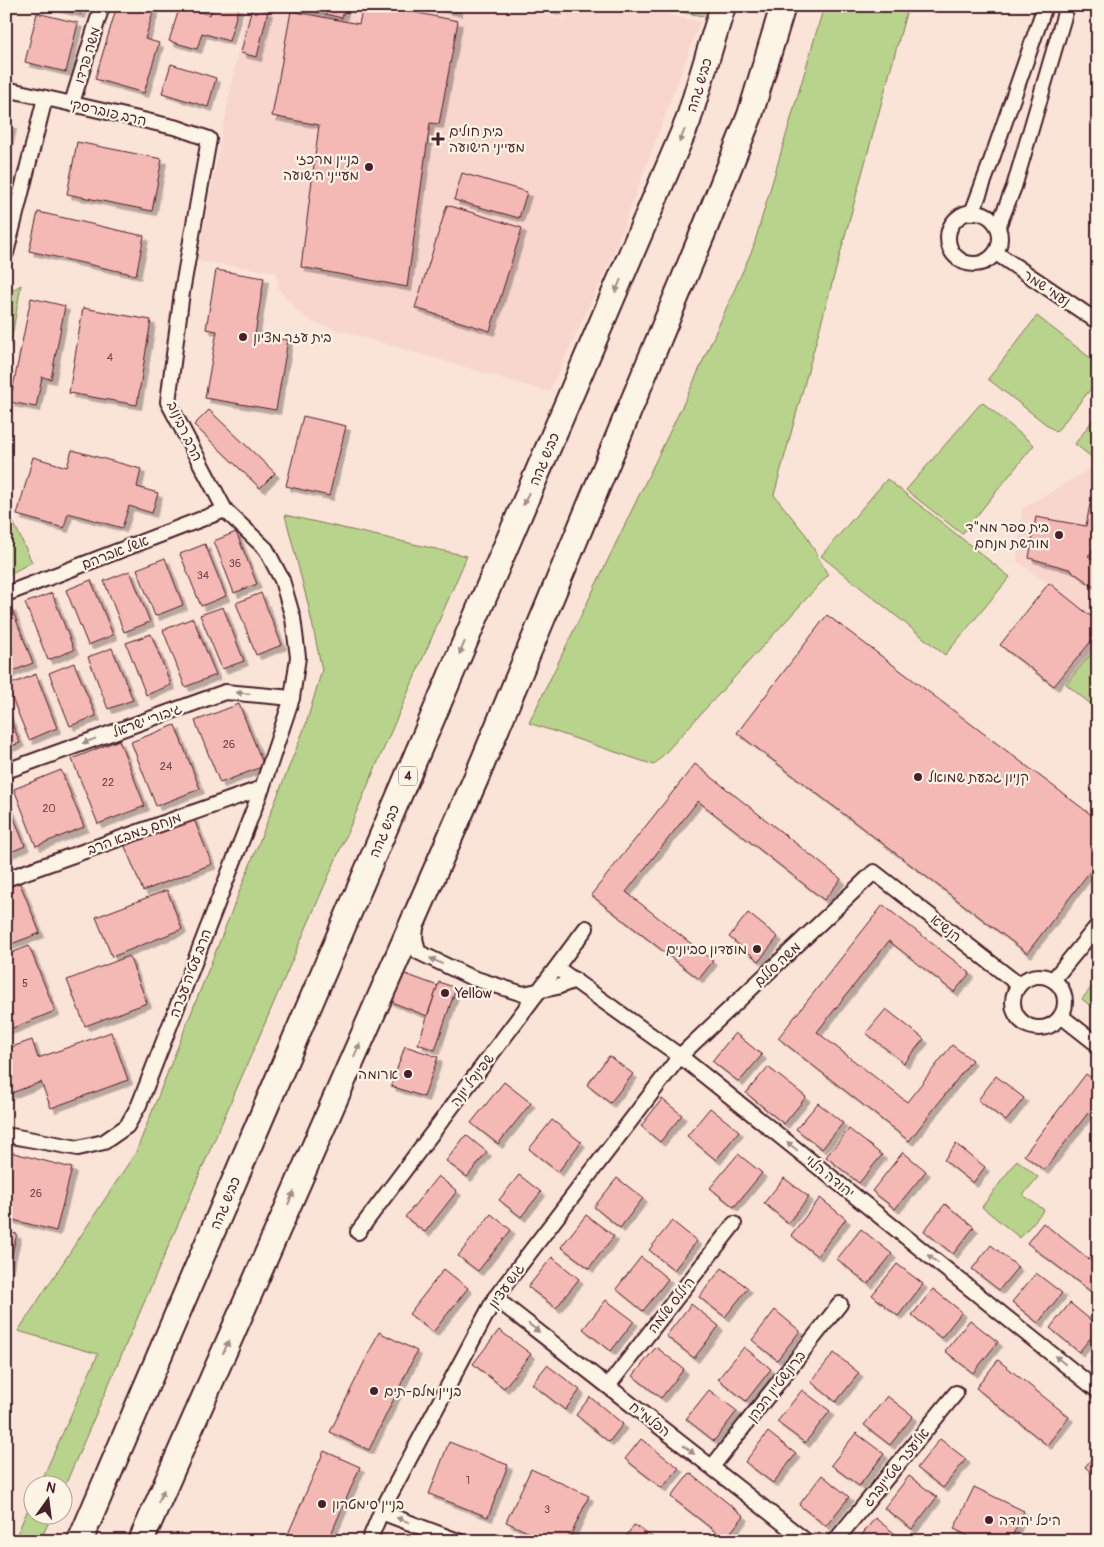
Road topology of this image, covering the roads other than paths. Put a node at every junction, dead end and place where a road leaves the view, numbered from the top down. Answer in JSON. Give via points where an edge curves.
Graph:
{"nodes":[{"id":1,"x":102,"y":6,"type":"edge"},
{"id":2,"x":723,"y":6,"type":"edge"},
{"id":3,"x":783,"y":6,"type":"edge"},
{"id":4,"x":1045,"y":6,"type":"edge"},
{"id":5,"x":1067,"y":6,"type":"edge"},
{"id":6,"x":6,"y":89,"type":"edge"},
{"id":7,"x":45,"y":98,"type":"junction"},
{"id":8,"x":72,"y":103,"type":"junction"},
{"id":9,"x":209,"y":139,"type":"joint"},
{"id":10,"x":972,"y":212,"type":"junction"},
{"id":11,"x":998,"y":227,"type":"junction"},
{"id":12,"x":7,"y":248,"type":"edge"},
{"id":13,"x":996,"y":253,"type":"junction"},
{"id":14,"x":1098,"y":322,"type":"edge"},
{"id":15,"x":225,"y":510,"type":"junction"},
{"id":16,"x":6,"y":594,"type":"edge"},
{"id":17,"x":292,"y":698,"type":"junction"},
{"id":18,"x":6,"y":771,"type":"edge"},
{"id":19,"x":262,"y":788,"type":"junction"},
{"id":20,"x":874,"y":872,"type":"joint"},
{"id":21,"x":6,"y":879,"type":"edge"},
{"id":22,"x":418,"y":908,"type":"junction"},
{"id":23,"x":1098,"y":925,"type":"edge"},
{"id":24,"x":586,"y":928,"type":"dead end"},
{"id":25,"x":557,"y":968,"type":"junction"},
{"id":26,"x":576,"y":980,"type":"junction"},
{"id":27,"x":1053,"y":980,"type":"junction"},
{"id":28,"x":1019,"y":985,"type":"junction"},
{"id":29,"x":540,"y":990,"type":"junction"},
{"id":30,"x":1061,"y":1016,"type":"junction"},
{"id":31,"x":1098,"y":1045,"type":"edge"},
{"id":32,"x":680,"y":1056,"type":"junction"},
{"id":33,"x":6,"y":1135,"type":"edge"},
{"id":34,"x":734,"y":1224,"type":"dead end"},
{"id":35,"x":358,"y":1232,"type":"dead end"},
{"id":36,"x":495,"y":1298,"type":"junction"},
{"id":37,"x":840,"y":1304,"type":"dead end"},
{"id":38,"x":608,"y":1386,"type":"junction"},
{"id":39,"x":1098,"y":1391,"type":"edge"},
{"id":40,"x":956,"y":1393,"type":"dead end"},
{"id":41,"x":712,"y":1467,"type":"junction"},
{"id":42,"x":381,"y":1512,"type":"junction"},
{"id":43,"x":80,"y":1541,"type":"edge"},
{"id":44,"x":141,"y":1541,"type":"edge"},
{"id":45,"x":369,"y":1541,"type":"edge"},
{"id":46,"x":458,"y":1541,"type":"edge"},
{"id":47,"x":806,"y":1541,"type":"edge"},
{"id":48,"x":835,"y":1541,"type":"edge"}],
"edges":[{"from":1,"to":8,"type":"street","name":"משה פרדו"},
{"from":2,"to":43,"type":"highway","name":"כביש גהה","number":"4","one_way":true,"via":[[688,122]]},
{"from":3,"to":22,"type":"highway","via":[[750,115],[709,219]]},
{"from":4,"to":10,"type":"street"},
{"from":5,"to":11,"type":"street","via":[[1014,187]]},
{"from":6,"to":7,"type":"street","name":"הרב פוברסקי"},
{"from":7,"to":8,"type":"street","name":"הרב פוברסקי"},
{"from":7,"to":12,"type":"street"},
{"from":8,"to":9,"type":"street","name":"הרב פוברסקי","via":[[178,128]]},
{"from":9,"to":15,"type":"street","name":"הרב רבינוב","via":[[182,292],[168,402]]},
{"from":10,"to":11,"type":"street","via":[[989,216]]},
{"from":10,"to":13,"type":"street","via":[[959,217],[950,230],[948,239],[952,252],[970,264],[990,260]]},
{"from":11,"to":13,"type":"street","via":[[1000,244]]},
{"from":13,"to":14,"type":"street","name":"נעמי שמר"},
{"from":15,"to":16,"type":"street","name":"אשל אברהם"},
{"from":15,"to":17,"type":"street","name":"הרב רבינוב","via":[[266,549],[282,580],[293,618],[298,657]]},
{"from":17,"to":18,"type":"street","name":"גיבורי ישראל","one_way":true,"via":[[226,692]]},
{"from":17,"to":19,"type":"street","name":"הרב עטיה עזרה"},
{"from":19,"to":21,"type":"street","name":"מנחם זמבא הרב"},
{"from":19,"to":33,"type":"street","name":"הרב עטיה עזרה","via":[[139,1105],[127,1126],[104,1142],[78,1148]]},
{"from":20,"to":28,"type":"street","name":"הנשיא"},
{"from":20,"to":32,"type":"street","name":"משה סללם"},
{"from":29,"to":22,"type":"street","one_way":true,"via":[[522,994],[480,981],[418,952],[415,938]]},
{"from":44,"to":22,"type":"highway","one_way":true},
{"from":23,"to":27,"type":"street"},
{"from":24,"to":25,"type":"street","name":"שפינדל יונה"},
{"from":25,"to":26,"type":"street","name":"יהודה הלוי"},
{"from":25,"to":29,"type":"street","name":"שפינדל יונה"},
{"from":26,"to":29,"type":"street"},
{"from":26,"to":32,"type":"street","name":"יהודה הלוי"},
{"from":27,"to":28,"type":"street","via":[[1045,976],[1032,977]]},
{"from":27,"to":30,"type":"street","via":[[1063,990],[1065,999]]},
{"from":28,"to":30,"type":"street","via":[[1014,993],[1013,1007],[1026,1024],[1035,1028],[1046,1027]]},
{"from":29,"to":35,"type":"street","name":"שפינדל יונה"},
{"from":30,"to":31,"type":"street"},
{"from":32,"to":36,"type":"street","name":"גוש עציון"},
{"from":39,"to":32,"type":"street","name":"יהודה הלוי","one_way":true},
{"from":34,"to":38,"type":"street","name":"היללס שלמה"},
{"from":36,"to":38,"type":"street","name":"הפלמ\"ח","one_way":true},
{"from":36,"to":42,"type":"street","name":"גוש עציון"},
{"from":37,"to":41,"type":"street","name":"ברונשטיין הכהן"},
{"from":38,"to":41,"type":"street","name":"הפלמ\"ח","one_way":true},
{"from":40,"to":48,"type":"street","name":"אליעזר שטיינברג"},
{"from":41,"to":47,"type":"street","name":"הפלמ\"ח"},
{"from":42,"to":45,"type":"street","name":"גוש עציון"},
{"from":46,"to":42,"type":"street","one_way":true}]}
